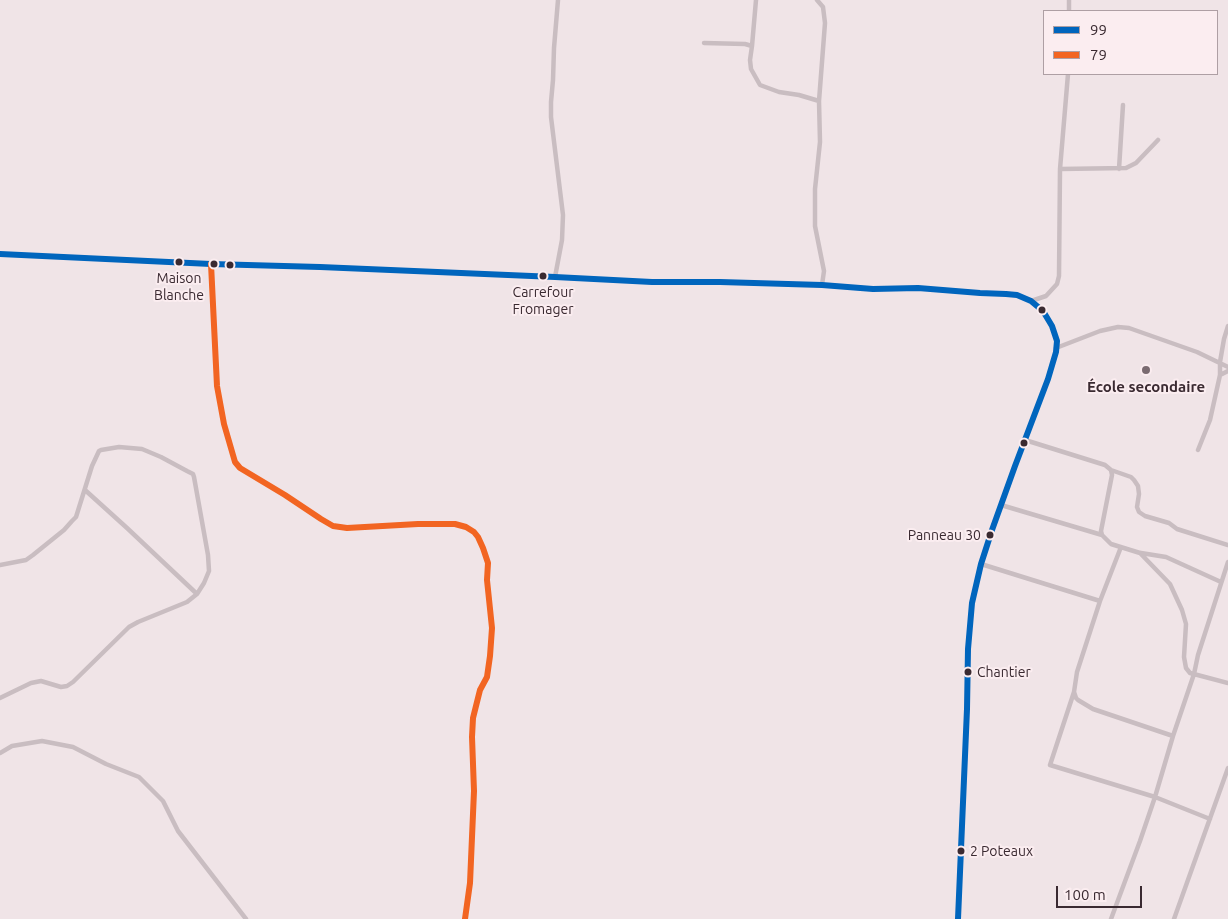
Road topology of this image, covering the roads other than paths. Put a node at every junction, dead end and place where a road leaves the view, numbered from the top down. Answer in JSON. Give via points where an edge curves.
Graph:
{"nodes":[{"id":1,"x":558,"y":0,"type":"edge"},
{"id":2,"x":756,"y":0,"type":"edge"},
{"id":3,"x":818,"y":0,"type":"edge"},
{"id":4,"x":704,"y":43,"type":"dead end"},
{"id":5,"x":752,"y":46,"type":"junction"},
{"id":6,"x":1068,"y":75,"type":"edge"},
{"id":7,"x":820,"y":101,"type":"junction"},
{"id":8,"x":1123,"y":105,"type":"dead end"},
{"id":9,"x":1158,"y":140,"type":"dead end"},
{"id":10,"x":1060,"y":169,"type":"junction"},
{"id":11,"x":1119,"y":169,"type":"junction"},
{"id":12,"x":0,"y":254,"type":"edge"},
{"id":13,"x":211,"y":264,"type":"junction"},
{"id":14,"x":556,"y":277,"type":"junction"},
{"id":15,"x":822,"y":286,"type":"junction"},
{"id":16,"x":1031,"y":301,"type":"junction"},
{"id":17,"x":1228,"y":326,"type":"edge"},
{"id":18,"x":1056,"y":348,"type":"junction"},
{"id":19,"x":1220,"y":362,"type":"junction"},
{"id":20,"x":1228,"y":367,"type":"edge"},
{"id":21,"x":1228,"y":371,"type":"edge"},
{"id":22,"x":1220,"y":376,"type":"junction"},
{"id":23,"x":1025,"y":440,"type":"junction"},
{"id":24,"x":1198,"y":450,"type":"dead end"},
{"id":25,"x":1111,"y":470,"type":"junction"},
{"id":26,"x":85,"y":490,"type":"junction"},
{"id":27,"x":1001,"y":505,"type":"junction"},
{"id":28,"x":1102,"y":535,"type":"junction"},
{"id":29,"x":1228,"y":545,"type":"edge"},
{"id":30,"x":1120,"y":547,"type":"junction"},
{"id":31,"x":1140,"y":553,"type":"junction"},
{"id":32,"x":1228,"y":562,"type":"edge"},
{"id":33,"x":981,"y":564,"type":"junction"},
{"id":34,"x":0,"y":565,"type":"edge"},
{"id":35,"x":1221,"y":582,"type":"junction"},
{"id":36,"x":197,"y":594,"type":"junction"},
{"id":37,"x":1100,"y":601,"type":"junction"},
{"id":38,"x":1194,"y":674,"type":"junction"},
{"id":39,"x":1228,"y":684,"type":"edge"},
{"id":40,"x":1074,"y":692,"type":"junction"},
{"id":41,"x":0,"y":698,"type":"edge"},
{"id":42,"x":1173,"y":736,"type":"junction"},
{"id":43,"x":0,"y":753,"type":"edge"},
{"id":44,"x":1228,"y":768,"type":"edge"},
{"id":45,"x":1155,"y":797,"type":"junction"},
{"id":46,"x":1210,"y":819,"type":"junction"},
{"id":47,"x":246,"y":919,"type":"edge"},
{"id":48,"x":465,"y":919,"type":"edge"},
{"id":49,"x":958,"y":919,"type":"edge"},
{"id":50,"x":1111,"y":919,"type":"edge"},
{"id":51,"x":1174,"y":919,"type":"edge"}],
"edges":[{"from":1,"to":14,"type":"street","via":[[551,102],[562,215]]},
{"from":2,"to":5,"type":"street"},
{"from":3,"to":7,"type":"street","via":[[823,7],[825,23]]},
{"from":4,"to":5,"type":"street"},
{"from":5,"to":7,"type":"street","via":[[751,69],[760,85]]},
{"from":6,"to":10,"type":"street"},
{"from":7,"to":15,"type":"street","via":[[815,226],[824,271]]},
{"from":8,"to":11,"type":"street"},
{"from":9,"to":11,"type":"street","via":[[1136,162]]},
{"from":10,"to":11,"type":"street"},
{"from":10,"to":16,"type":"street","via":[[1059,276],[1057,284],[1046,296]]},
{"from":12,"to":13,"type":"street"},
{"from":13,"to":14,"type":"street"},
{"from":13,"to":48,"type":"street","via":[[217,386],[224,424],[235,462],[240,468],[333,526],[455,524],[474,532],[483,548],[488,563],[486,580],[492,628],[487,676],[473,718],[474,790]]},
{"from":14,"to":15,"type":"street"},
{"from":15,"to":16,"type":"street","via":[[1006,294]]},
{"from":16,"to":18,"type":"street","via":[[1048,318],[1057,341]]},
{"from":17,"to":19,"type":"street"},
{"from":18,"to":19,"type":"street","via":[[1118,327],[1129,328]]},
{"from":18,"to":23,"type":"street"},
{"from":19,"to":20,"type":"street"},
{"from":19,"to":22,"type":"street"},
{"from":21,"to":22,"type":"street"},
{"from":22,"to":24,"type":"street","via":[[1210,420]]},
{"from":23,"to":25,"type":"street","via":[[1105,465]]},
{"from":23,"to":27,"type":"street"},
{"from":25,"to":28,"type":"street"},
{"from":25,"to":29,"type":"street","via":[[1134,480],[1139,494],[1137,507],[1145,516]]},
{"from":26,"to":34,"type":"street","via":[[76,517],[45,547],[26,560]]},
{"from":26,"to":36,"type":"street"},
{"from":26,"to":36,"type":"street","via":[[92,466],[99,451],[104,449],[142,450],[192,474],[209,570]]},
{"from":27,"to":28,"type":"street"},
{"from":27,"to":33,"type":"street"},
{"from":28,"to":30,"type":"street"},
{"from":30,"to":31,"type":"street"},
{"from":30,"to":37,"type":"street"},
{"from":31,"to":35,"type":"street","via":[[1166,557]]},
{"from":31,"to":38,"type":"street","via":[[1170,584],[1176,596],[1186,624],[1186,668]]},
{"from":32,"to":35,"type":"street"},
{"from":33,"to":37,"type":"street"},
{"from":33,"to":49,"type":"street","via":[[972,604],[968,649]]},
{"from":35,"to":38,"type":"street"},
{"from":36,"to":41,"type":"street","via":[[187,602],[128,628],[67,686],[41,681]]},
{"from":37,"to":40,"type":"street"},
{"from":38,"to":39,"type":"street"},
{"from":38,"to":42,"type":"street"},
{"from":40,"to":42,"type":"street","via":[[1078,700],[1093,709]]},
{"from":40,"to":45,"type":"street","via":[[1050,765]]},
{"from":42,"to":45,"type":"street"},
{"from":43,"to":47,"type":"street","via":[[12,746],[42,741],[73,747],[139,777],[163,801],[178,831]]},
{"from":44,"to":46,"type":"street"},
{"from":45,"to":46,"type":"street"},
{"from":45,"to":50,"type":"street"},
{"from":46,"to":51,"type":"street"}]}
